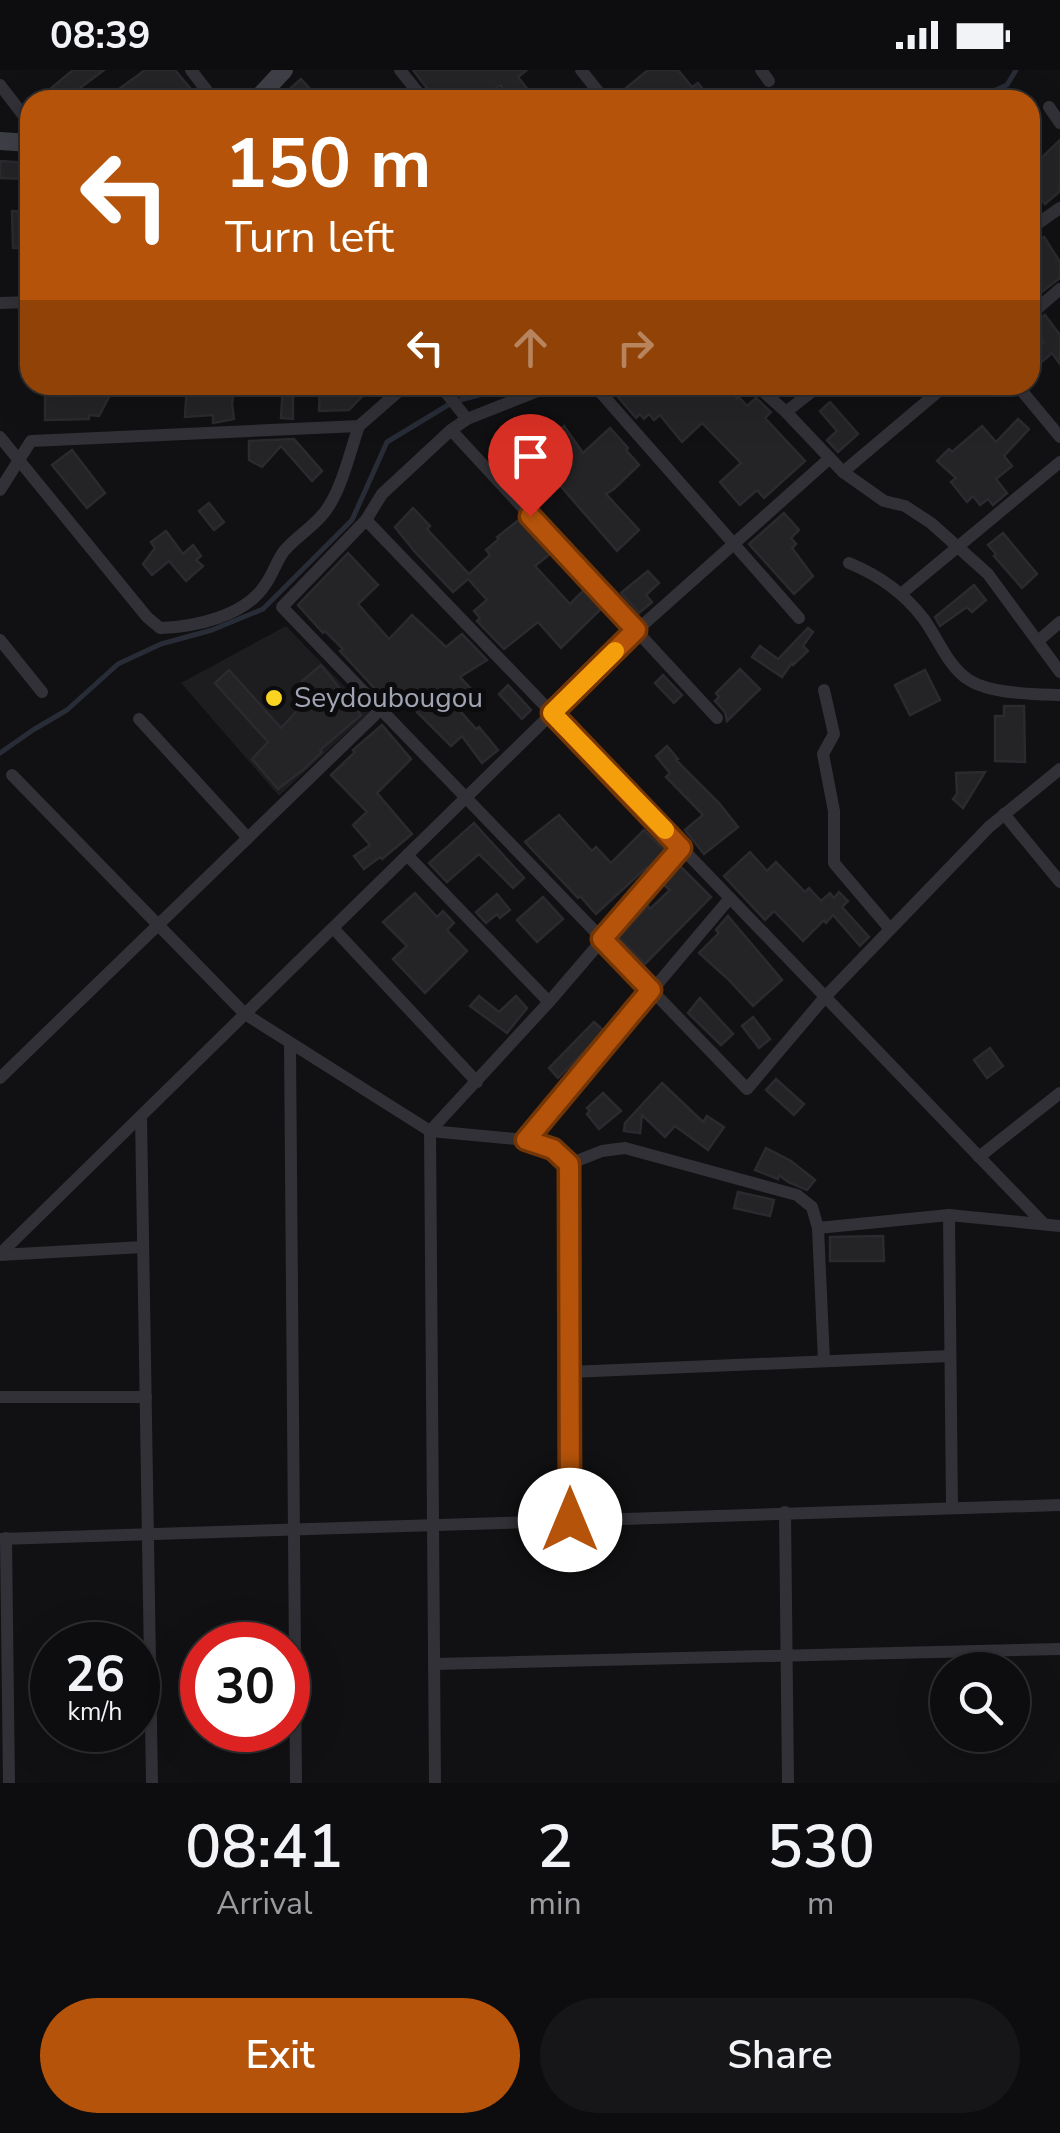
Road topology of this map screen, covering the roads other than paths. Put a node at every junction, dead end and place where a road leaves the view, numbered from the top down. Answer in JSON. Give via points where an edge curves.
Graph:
{"nodes":[{"id":1,"x":190,"y":70,"type":"edge"},
{"id":2,"x":284,"y":70,"type":"edge"},
{"id":3,"x":400,"y":70,"type":"edge"},
{"id":4,"x":581,"y":70,"type":"edge"},
{"id":5,"x":0,"y":85,"type":"edge"},
{"id":6,"x":206,"y":90,"type":"edge"},
{"id":7,"x":265,"y":90,"type":"edge"},
{"id":8,"x":416,"y":90,"type":"edge"},
{"id":9,"x":597,"y":90,"type":"edge"},
{"id":10,"x":1049,"y":108,"type":"dead end"},
{"id":11,"x":20,"y":111,"type":"edge"},
{"id":12,"x":1060,"y":122,"type":"edge"},
{"id":13,"x":1060,"y":289,"type":"edge"},
{"id":14,"x":1040,"y":306,"type":"edge"},
{"id":15,"x":394,"y":395,"type":"edge"},
{"id":16,"x":448,"y":395,"type":"edge"},
{"id":17,"x":528,"y":395,"type":"edge"},
{"id":18,"x":603,"y":395,"type":"edge"},
{"id":19,"x":767,"y":395,"type":"edge"},
{"id":20,"x":807,"y":395,"type":"edge"},
{"id":21,"x":934,"y":395,"type":"edge"},
{"id":22,"x":1025,"y":395,"type":"edge"},
{"id":23,"x":786,"y":412,"type":"junction"},
{"id":24,"x":467,"y":419,"type":"junction"},
{"id":25,"x":358,"y":426,"type":"junction"},
{"id":26,"x":451,"y":430,"type":"junction"},
{"id":27,"x":0,"y":437,"type":"edge"},
{"id":28,"x":1060,"y":437,"type":"edge"},
{"id":29,"x":830,"y":458,"type":"junction"},
{"id":30,"x":19,"y":461,"type":"junction"},
{"id":31,"x":1060,"y":462,"type":"edge"},
{"id":32,"x":844,"y":472,"type":"junction"},
{"id":33,"x":0,"y":490,"type":"edge"},
{"id":34,"x":366,"y":520,"type":"junction"},
{"id":35,"x":734,"y":544,"type":"junction"},
{"id":36,"x":958,"y":547,"type":"junction"},
{"id":37,"x":850,"y":563,"type":"dead end"},
{"id":38,"x":901,"y":594,"type":"junction"},
{"id":39,"x":798,"y":618,"type":"dead end"},
{"id":40,"x":1060,"y":622,"type":"edge"},
{"id":41,"x":636,"y":630,"type":"junction"},
{"id":42,"x":0,"y":640,"type":"edge"},
{"id":43,"x":1038,"y":640,"type":"junction"},
{"id":44,"x":1060,"y":672,"type":"edge"},
{"id":45,"x":824,"y":690,"type":"dead end"},
{"id":46,"x":42,"y":692,"type":"dead end"},
{"id":47,"x":1060,"y":696,"type":"edge"},
{"id":48,"x":381,"y":709,"type":"junction"},
{"id":49,"x":552,"y":713,"type":"junction"},
{"id":50,"x":717,"y":718,"type":"dead end"},
{"id":51,"x":139,"y":719,"type":"dead end"},
{"id":52,"x":1060,"y":769,"type":"edge"},
{"id":53,"x":12,"y":775,"type":"dead end"},
{"id":54,"x":466,"y":798,"type":"junction"},
{"id":55,"x":1004,"y":814,"type":"junction"},
{"id":56,"x":248,"y":838,"type":"junction"},
{"id":57,"x":681,"y":848,"type":"junction"},
{"id":58,"x":407,"y":855,"type":"junction"},
{"id":59,"x":1060,"y":882,"type":"edge"},
{"id":60,"x":730,"y":898,"type":"junction"},
{"id":61,"x":158,"y":925,"type":"junction"},
{"id":62,"x":333,"y":928,"type":"junction"},
{"id":63,"x":890,"y":929,"type":"junction"},
{"id":64,"x":602,"y":939,"type":"junction"},
{"id":65,"x":651,"y":990,"type":"junction"},
{"id":66,"x":825,"y":996,"type":"junction"},
{"id":67,"x":548,"y":1002,"type":"junction"},
{"id":68,"x":245,"y":1014,"type":"junction"},
{"id":69,"x":290,"y":1044,"type":"junction"},
{"id":70,"x":0,"y":1078,"type":"edge"},
{"id":71,"x":478,"y":1082,"type":"junction"},
{"id":72,"x":1060,"y":1093,"type":"edge"},
{"id":73,"x":141,"y":1116,"type":"junction"},
{"id":74,"x":430,"y":1131,"type":"junction"},
{"id":75,"x":526,"y":1140,"type":"junction"},
{"id":76,"x":979,"y":1157,"type":"junction"},
{"id":77,"x":569,"y":1164,"type":"junction"},
{"id":78,"x":949,"y":1214,"type":"junction"},
{"id":79,"x":1043,"y":1223,"type":"junction"},
{"id":80,"x":1060,"y":1226,"type":"edge"},
{"id":81,"x":818,"y":1228,"type":"junction"},
{"id":82,"x":144,"y":1247,"type":"junction"},
{"id":83,"x":0,"y":1254,"type":"edge"},
{"id":84,"x":950,"y":1356,"type":"junction"},
{"id":85,"x":824,"y":1361,"type":"junction"},
{"id":86,"x":570,"y":1372,"type":"junction"},
{"id":87,"x":0,"y":1397,"type":"edge"},
{"id":88,"x":146,"y":1397,"type":"junction"},
{"id":89,"x":1060,"y":1505,"type":"edge"},
{"id":90,"x":952,"y":1507,"type":"junction"},
{"id":91,"x":785,"y":1512,"type":"junction"},
{"id":92,"x":570,"y":1520,"type":"junction"},
{"id":93,"x":433,"y":1526,"type":"junction"},
{"id":94,"x":294,"y":1530,"type":"junction"},
{"id":95,"x":148,"y":1532,"type":"junction"},
{"id":96,"x":3,"y":1539,"type":"edge"},
{"id":97,"x":1060,"y":1649,"type":"edge"},
{"id":98,"x":787,"y":1655,"type":"junction"},
{"id":99,"x":434,"y":1664,"type":"junction"},
{"id":100,"x":8,"y":1783,"type":"edge"},
{"id":101,"x":152,"y":1783,"type":"edge"},
{"id":102,"x":296,"y":1783,"type":"edge"},
{"id":103,"x":435,"y":1783,"type":"edge"},
{"id":104,"x":788,"y":1783,"type":"edge"}],
"edges":[{"from":1,"to":6,"type":"street"},
{"from":2,"to":7,"type":"street"},
{"from":3,"to":8,"type":"street"},
{"from":4,"to":9,"type":"street"},
{"from":5,"to":11,"type":"street"},
{"from":10,"to":12,"type":"street"},
{"from":13,"to":14,"type":"street"},
{"from":15,"to":25,"type":"street"},
{"from":16,"to":24,"type":"street"},
{"from":17,"to":24,"type":"street"},
{"from":18,"to":35,"type":"street"},
{"from":19,"to":23,"type":"street"},
{"from":20,"to":23,"type":"street"},
{"from":21,"to":32,"type":"street"},
{"from":22,"to":28,"type":"street"},
{"from":23,"to":29,"type":"street"},
{"from":24,"to":26,"type":"street"},
{"from":25,"to":30,"type":"street","via":[[31,441]]},
{"from":25,"to":30,"type":"street","via":[[334,498],[287,547],[265,586],[234,611],[186,627],[160,628],[147,618]]},
{"from":26,"to":34,"type":"street","via":[[382,494]]},
{"from":26,"to":41,"type":"street"},
{"from":27,"to":30,"type":"street"},
{"from":29,"to":32,"type":"street"},
{"from":29,"to":35,"type":"street"},
{"from":30,"to":33,"type":"street"},
{"from":31,"to":36,"type":"street"},
{"from":32,"to":36,"type":"street","via":[[931,523]]},
{"from":34,"to":48,"type":"street","via":[[282,607]]},
{"from":34,"to":49,"type":"street"},
{"from":35,"to":39,"type":"street"},
{"from":35,"to":41,"type":"street"},
{"from":36,"to":38,"type":"street"},
{"from":36,"to":43,"type":"street","via":[[988,574]]},
{"from":37,"to":38,"type":"street"},
{"from":38,"to":47,"type":"street","via":[[967,680]]},
{"from":40,"to":43,"type":"street"},
{"from":41,"to":49,"type":"street"},
{"from":41,"to":50,"type":"street"},
{"from":42,"to":46,"type":"street"},
{"from":43,"to":44,"type":"street"},
{"from":45,"to":63,"type":"street","via":[[834,734],[823,754],[834,811],[834,863]]},
{"from":48,"to":54,"type":"street"},
{"from":48,"to":56,"type":"street"},
{"from":49,"to":54,"type":"street"},
{"from":49,"to":57,"type":"street"},
{"from":51,"to":56,"type":"street"},
{"from":52,"to":55,"type":"street"},
{"from":53,"to":61,"type":"street"},
{"from":54,"to":58,"type":"street"},
{"from":54,"to":64,"type":"street"},
{"from":55,"to":59,"type":"street"},
{"from":55,"to":63,"type":"street"},
{"from":56,"to":61,"type":"street"},
{"from":57,"to":60,"type":"street"},
{"from":57,"to":64,"type":"street"},
{"from":58,"to":62,"type":"street"},
{"from":58,"to":67,"type":"street"},
{"from":60,"to":65,"type":"street"},
{"from":60,"to":66,"type":"street"},
{"from":61,"to":68,"type":"street"},
{"from":61,"to":70,"type":"street"},
{"from":62,"to":68,"type":"street"},
{"from":62,"to":71,"type":"street"},
{"from":63,"to":66,"type":"street"},
{"from":64,"to":65,"type":"street"},
{"from":64,"to":67,"type":"street"},
{"from":65,"to":66,"type":"street","via":[[748,1090]]},
{"from":65,"to":75,"type":"street"},
{"from":66,"to":76,"type":"street"},
{"from":67,"to":71,"type":"street"},
{"from":68,"to":69,"type":"street"},
{"from":68,"to":73,"type":"street"},
{"from":69,"to":74,"type":"street"},
{"from":69,"to":94,"type":"street"},
{"from":71,"to":74,"type":"street"},
{"from":72,"to":76,"type":"street"},
{"from":73,"to":82,"type":"street"},
{"from":73,"to":83,"type":"street"},
{"from":74,"to":75,"type":"street"},
{"from":74,"to":93,"type":"street"},
{"from":75,"to":77,"type":"street","via":[[553,1149]]},
{"from":76,"to":79,"type":"street"},
{"from":77,"to":81,"type":"street","via":[[625,1148],[797,1195],[812,1207]]},
{"from":77,"to":86,"type":"street"},
{"from":78,"to":79,"type":"street"},
{"from":78,"to":81,"type":"street"},
{"from":78,"to":84,"type":"street"},
{"from":79,"to":80,"type":"street"},
{"from":81,"to":85,"type":"street"},
{"from":82,"to":83,"type":"street"},
{"from":82,"to":88,"type":"street"},
{"from":84,"to":85,"type":"street"},
{"from":84,"to":90,"type":"street"},
{"from":85,"to":86,"type":"street"},
{"from":86,"to":92,"type":"street"},
{"from":87,"to":88,"type":"street"},
{"from":88,"to":95,"type":"street"},
{"from":89,"to":90,"type":"street"},
{"from":90,"to":91,"type":"street"},
{"from":91,"to":92,"type":"street"},
{"from":91,"to":98,"type":"street"},
{"from":92,"to":93,"type":"street"},
{"from":93,"to":94,"type":"street"},
{"from":93,"to":99,"type":"street"},
{"from":94,"to":95,"type":"street"},
{"from":94,"to":102,"type":"street"},
{"from":95,"to":96,"type":"street"},
{"from":95,"to":101,"type":"street"},
{"from":96,"to":100,"type":"street"},
{"from":97,"to":98,"type":"street"},
{"from":98,"to":99,"type":"street"},
{"from":98,"to":104,"type":"street"},
{"from":99,"to":103,"type":"street"}]}
